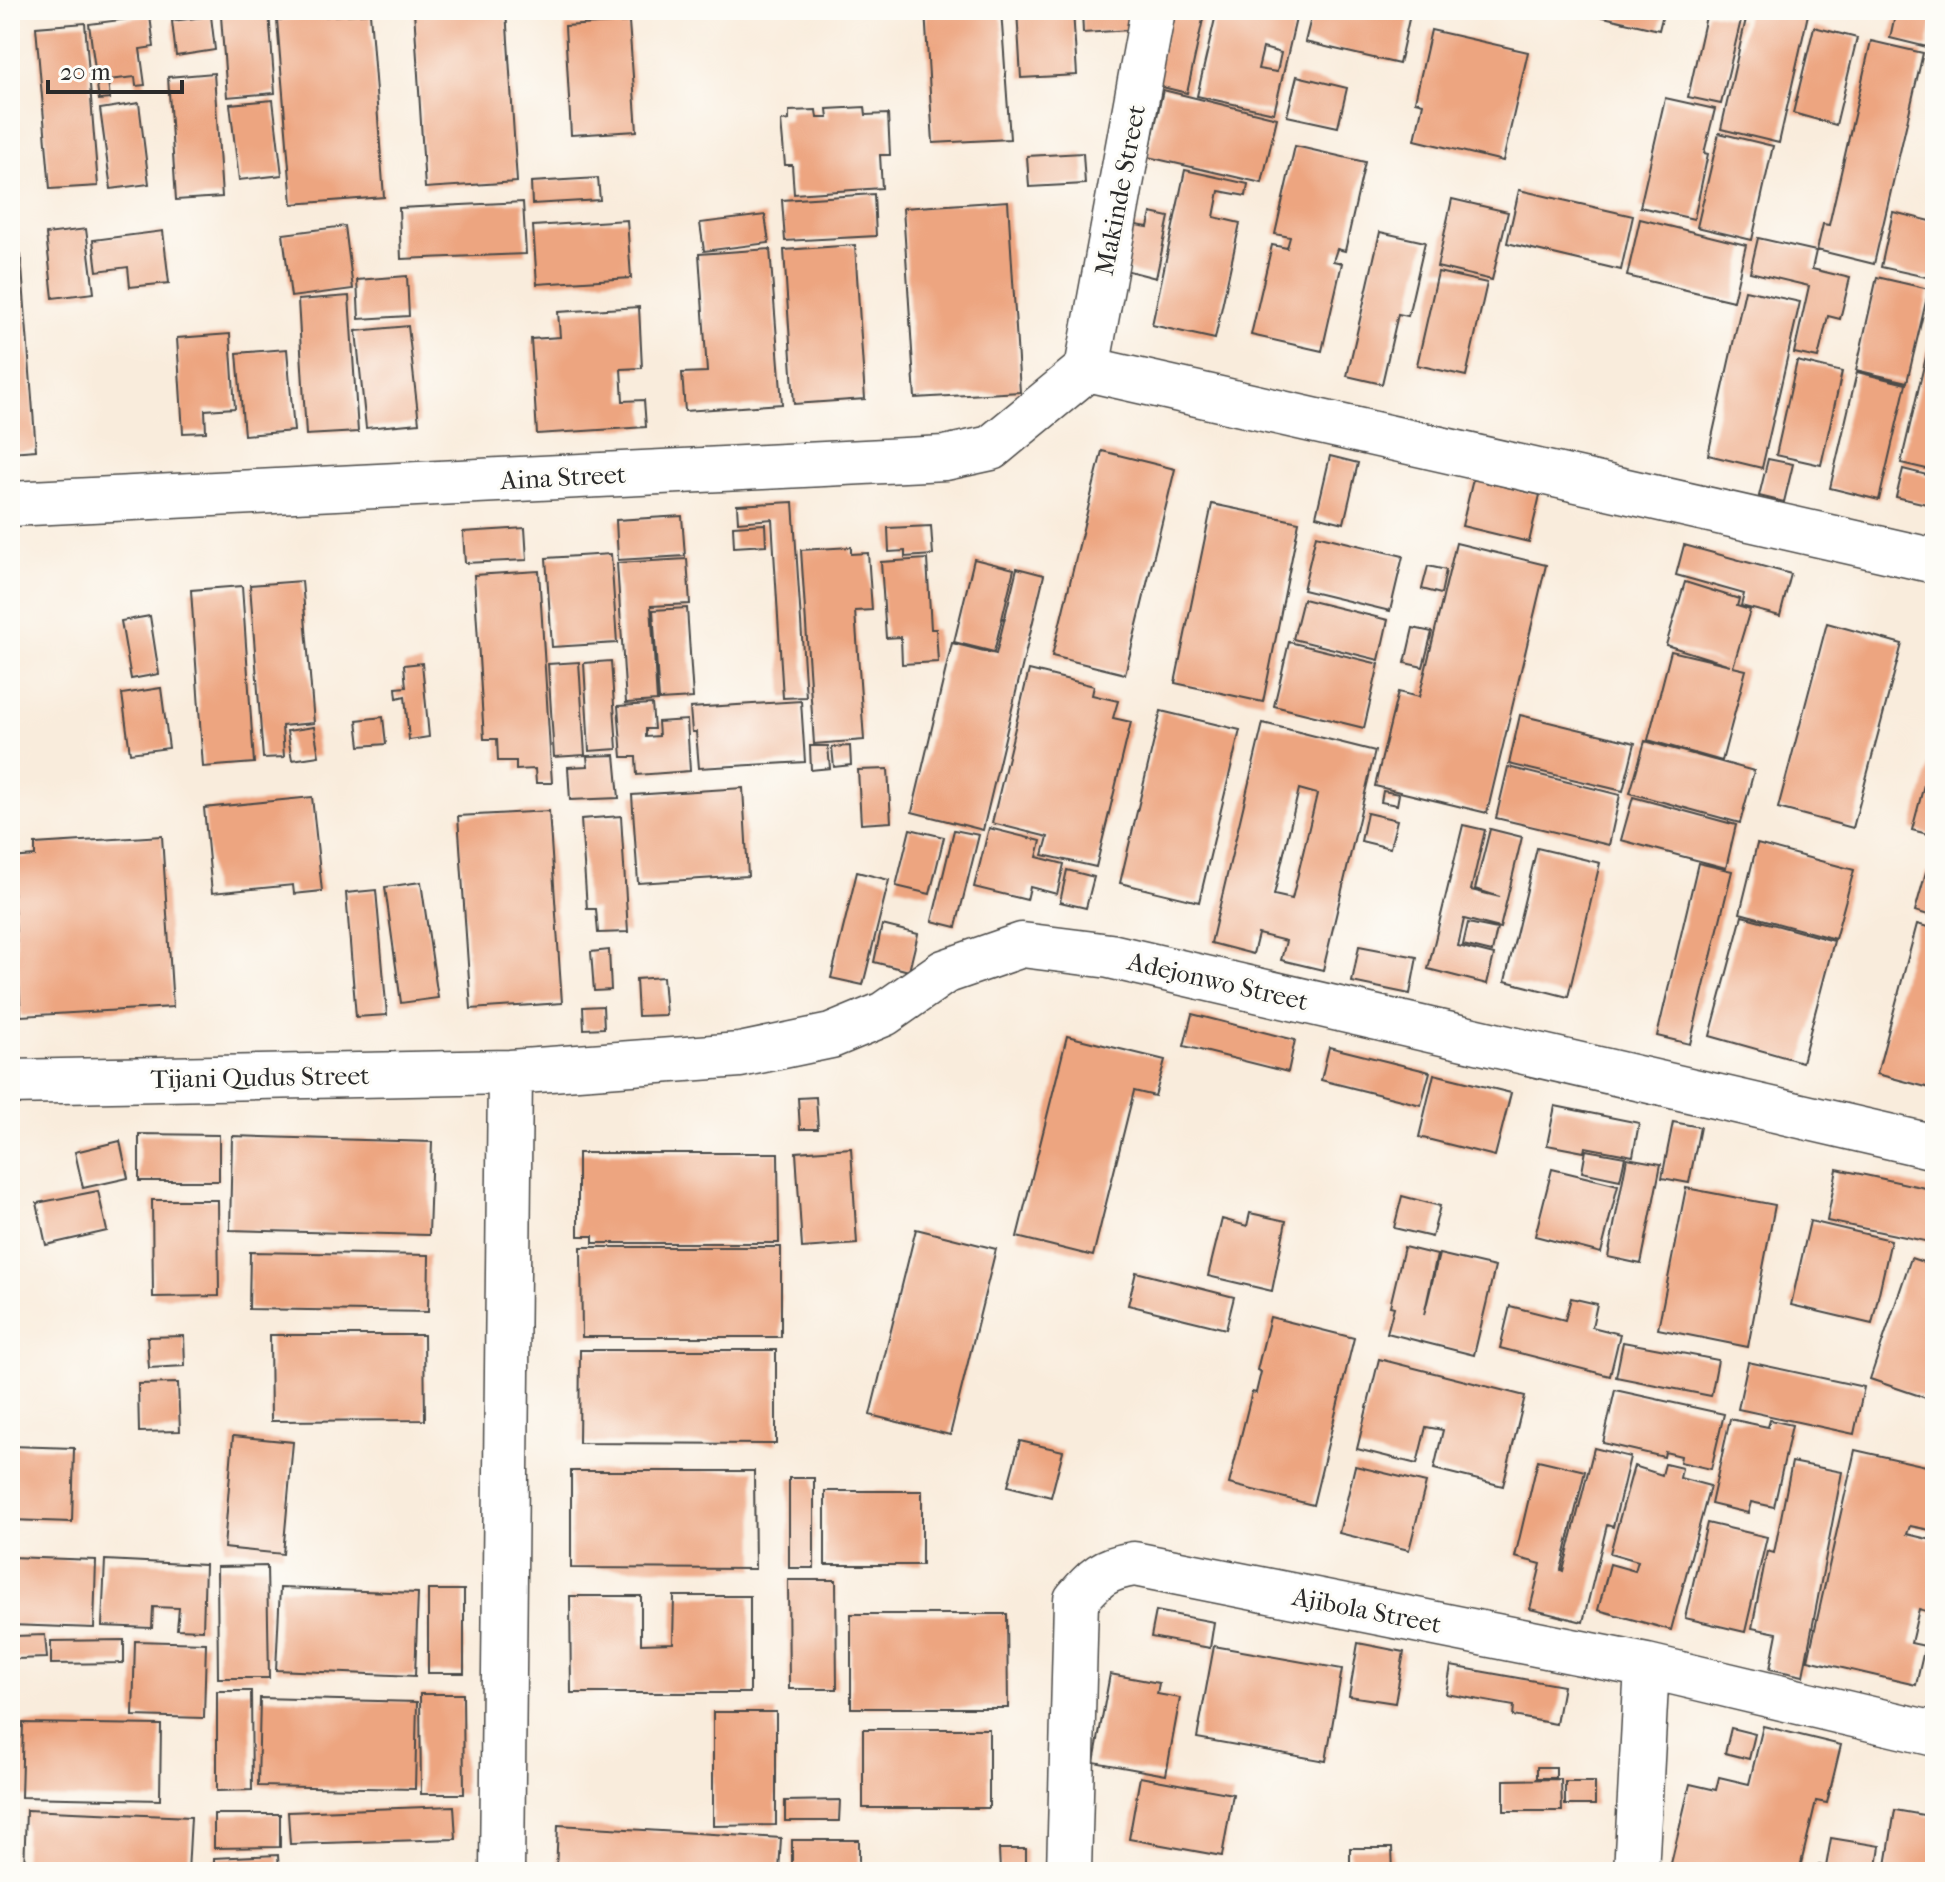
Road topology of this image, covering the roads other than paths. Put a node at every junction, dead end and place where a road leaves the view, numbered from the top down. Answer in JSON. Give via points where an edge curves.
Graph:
{"nodes":[{"id":1,"x":1153,"y":10,"type":"edge"},
{"id":2,"x":1087,"y":369,"type":"junction"},
{"id":3,"x":10,"y":504,"type":"edge"},
{"id":4,"x":1935,"y":561,"type":"edge"},
{"id":5,"x":510,"y":1072,"type":"junction"},
{"id":6,"x":10,"y":1082,"type":"edge"},
{"id":7,"x":1935,"y":1147,"type":"edge"},
{"id":8,"x":1647,"y":1666,"type":"junction"},
{"id":9,"x":1935,"y":1734,"type":"edge"},
{"id":10,"x":502,"y":1872,"type":"edge"},
{"id":11,"x":1069,"y":1872,"type":"edge"},
{"id":12,"x":1636,"y":1872,"type":"edge"}],
"edges":[{"from":1,"to":2,"type":"street","name":"Makinde Street"},
{"from":2,"to":3,"type":"street","name":"Aina Street","via":[[991,448],[945,458]]},
{"from":2,"to":4,"type":"street"},
{"from":5,"to":6,"type":"street","name":"Tijani Qudus Street"},
{"from":5,"to":7,"type":"street","name":"Adejonwo Street","via":[[740,1055],[831,1036],[884,1014],[944,972],[1022,945],[1110,956]]},
{"from":5,"to":10,"type":"street"},
{"from":8,"to":9,"type":"street","name":"Ajibola Street"},
{"from":8,"to":11,"type":"street","name":"Ajibola Street","via":[[1134,1564],[1110,1568],[1076,1600]]},
{"from":8,"to":12,"type":"street"}]}
